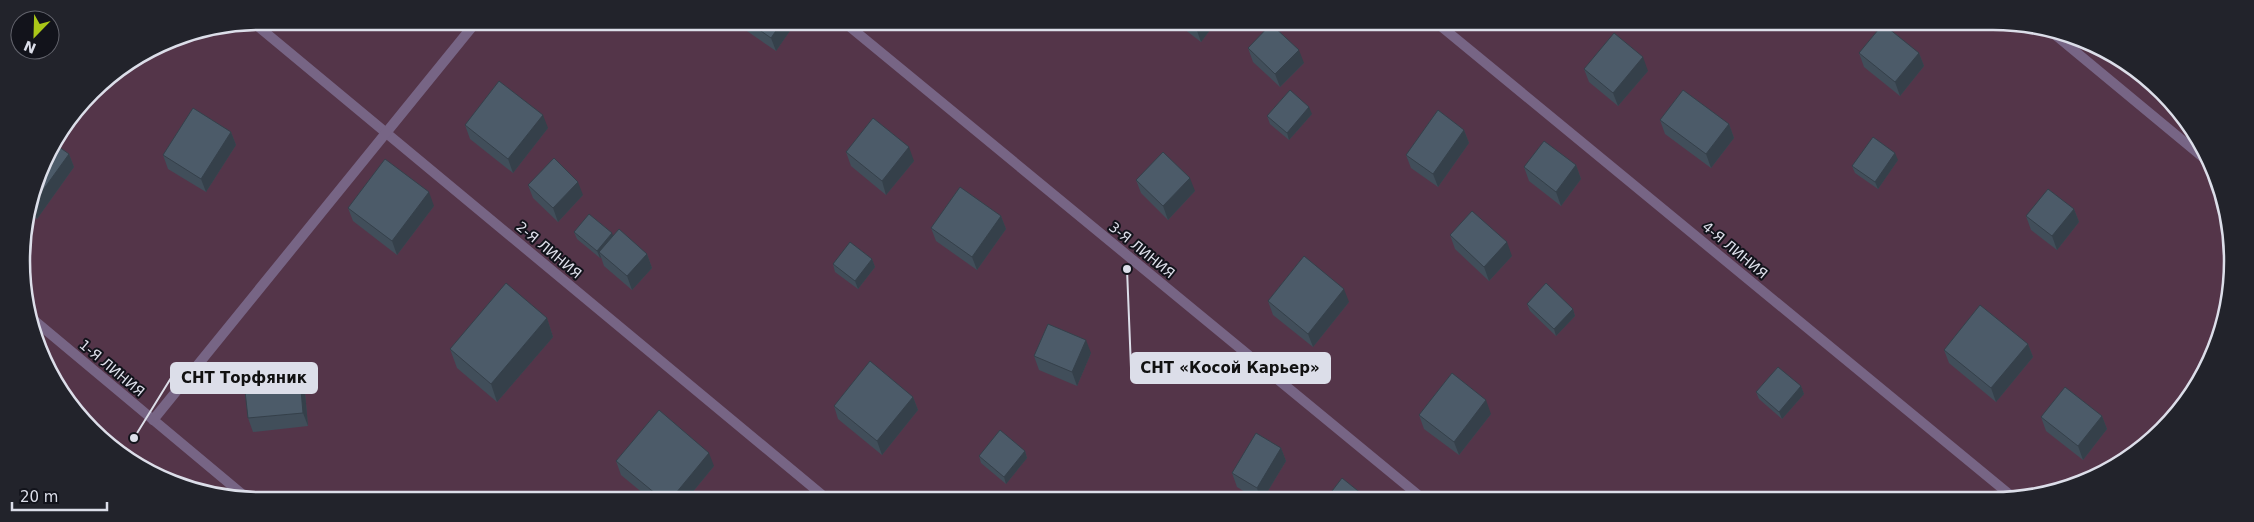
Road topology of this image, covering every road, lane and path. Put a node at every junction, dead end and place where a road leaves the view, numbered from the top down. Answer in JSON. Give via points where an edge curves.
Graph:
{"nodes":[{"id":1,"x":264,"y":30,"type":"edge"},
{"id":2,"x":470,"y":30,"type":"edge"},
{"id":3,"x":854,"y":30,"type":"edge"},
{"id":4,"x":1445,"y":30,"type":"edge"},
{"id":5,"x":2062,"y":41,"type":"edge"},
{"id":6,"x":386,"y":133,"type":"junction"},
{"id":7,"x":2196,"y":152,"type":"edge"},
{"id":8,"x":39,"y":324,"type":"edge"},
{"id":9,"x":153,"y":420,"type":"junction"},
{"id":10,"x":238,"y":491,"type":"edge"},
{"id":11,"x":819,"y":492,"type":"edge"},
{"id":12,"x":1415,"y":492,"type":"edge"},
{"id":13,"x":2006,"y":492,"type":"edge"}],
"edges":[{"from":1,"to":6,"type":"street","name":"2-Я ЛИНИЯ"},
{"from":2,"to":6,"type":"street"},
{"from":3,"to":12,"type":"street","name":"3-Я ЛИНИЯ"},
{"from":4,"to":13,"type":"street","name":"4-Я ЛИНИЯ"},
{"from":5,"to":7,"type":"street"},
{"from":6,"to":9,"type":"street"},
{"from":6,"to":11,"type":"street","name":"2-Я ЛИНИЯ"},
{"from":8,"to":9,"type":"street","name":"1-Я ЛИНИЯ"},
{"from":9,"to":10,"type":"street","name":"1-Я ЛИНИЯ"}]}
